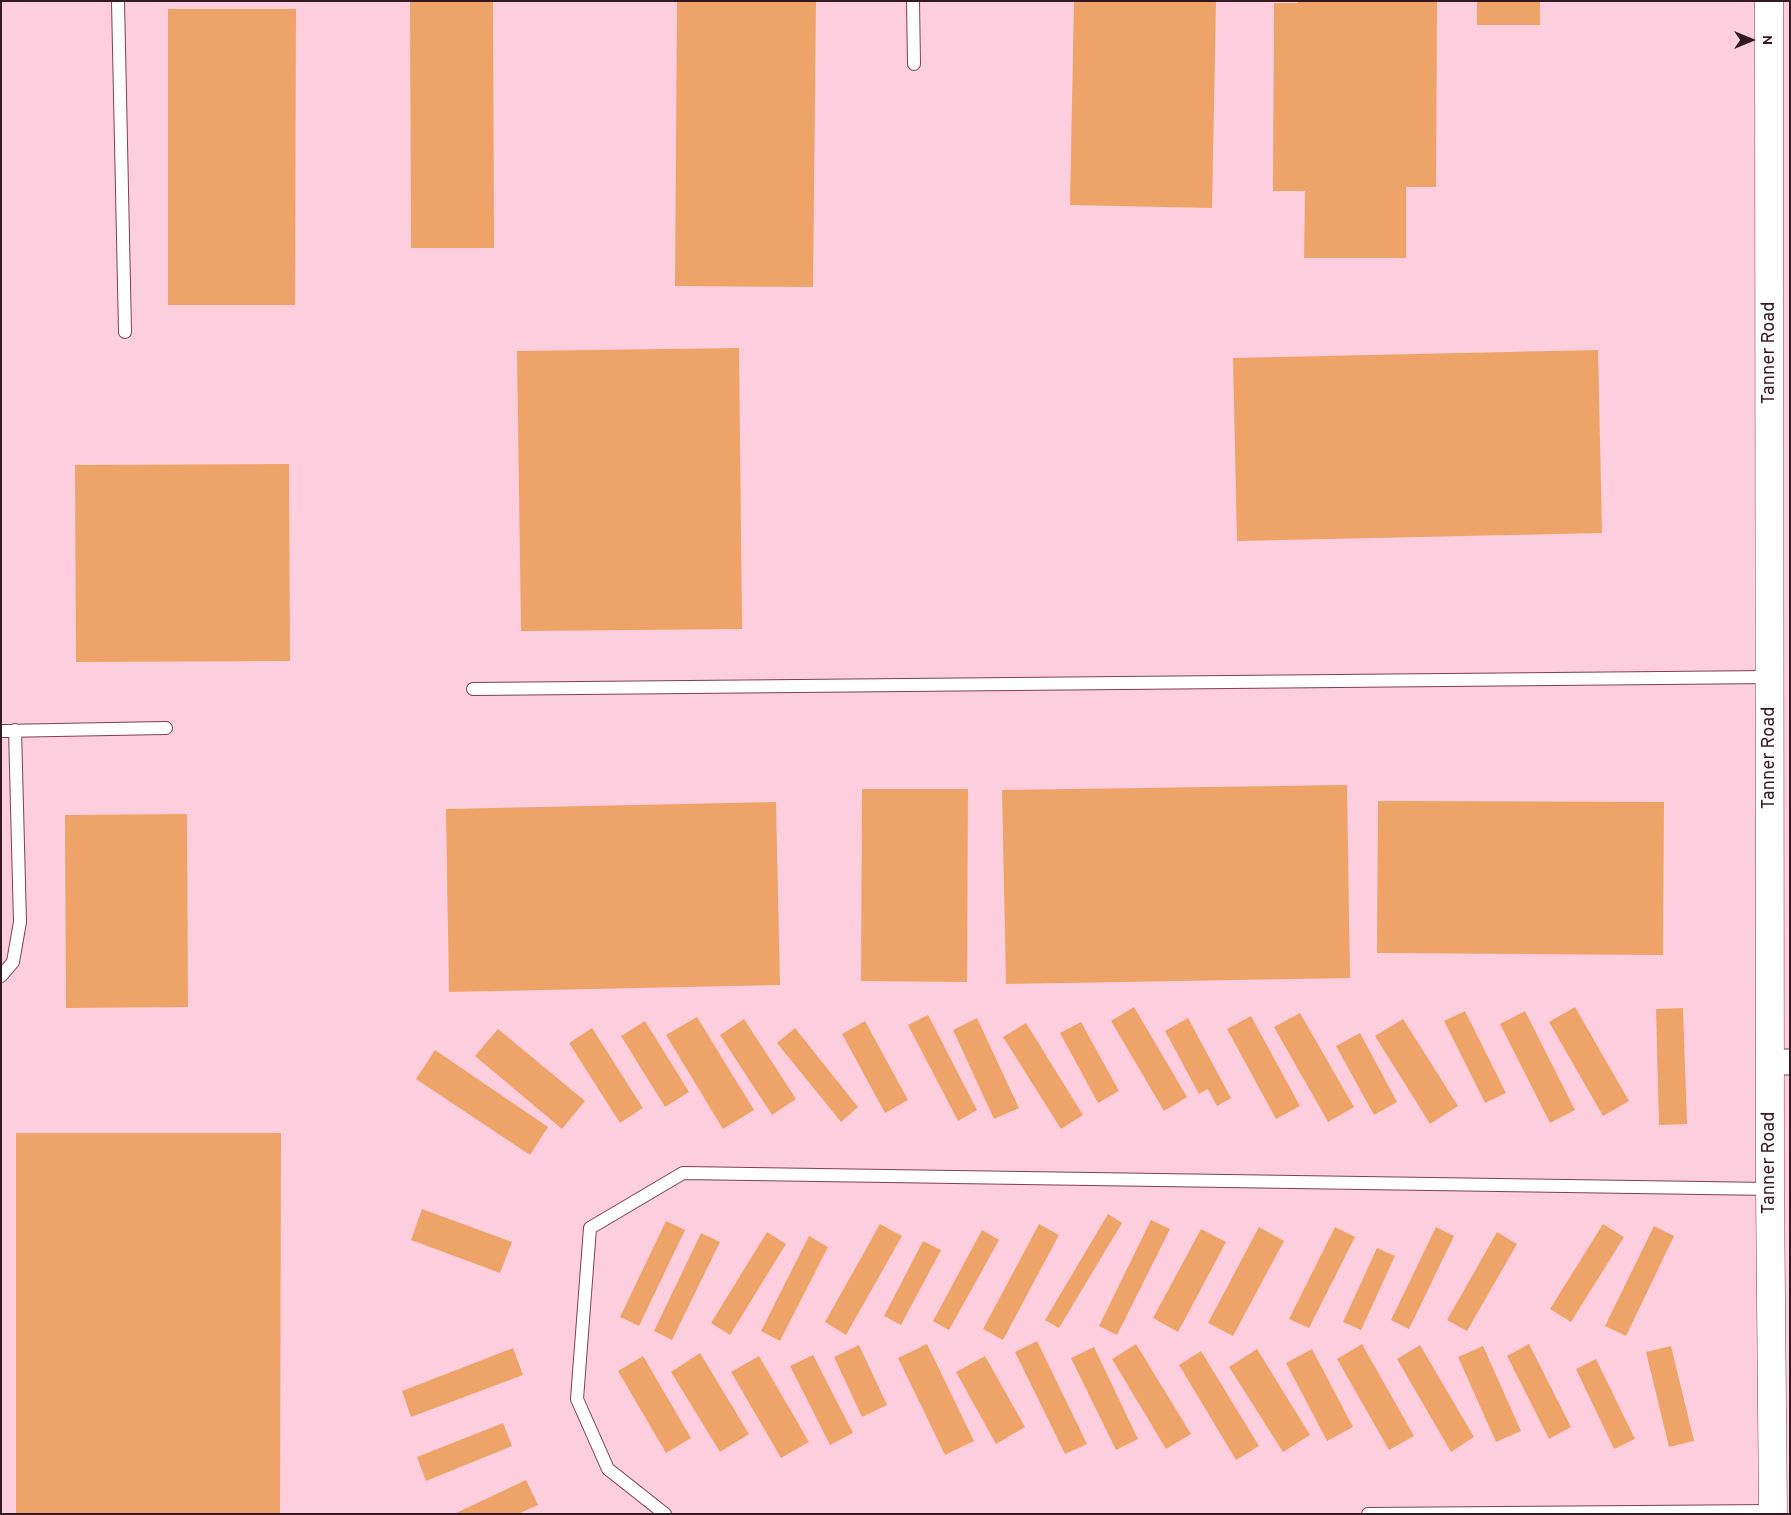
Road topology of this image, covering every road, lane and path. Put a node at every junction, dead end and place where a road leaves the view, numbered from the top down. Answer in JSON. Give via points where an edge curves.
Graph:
{"nodes":[{"id":1,"x":118,"y":1,"type":"edge"},
{"id":2,"x":913,"y":1,"type":"edge"},
{"id":3,"x":1769,"y":1,"type":"edge"},
{"id":4,"x":914,"y":64,"type":"dead end"},
{"id":5,"x":125,"y":332,"type":"dead end"},
{"id":6,"x":1770,"y":677,"type":"junction"},
{"id":7,"x":473,"y":689,"type":"dead end"},
{"id":8,"x":166,"y":728,"type":"dead end"},
{"id":9,"x":1,"y":730,"type":"edge"},
{"id":10,"x":15,"y":730,"type":"junction"},
{"id":11,"x":1,"y":976,"type":"edge"},
{"id":12,"x":1780,"y":1062,"type":"edge"},
{"id":13,"x":1770,"y":1189,"type":"junction"},
{"id":14,"x":1774,"y":1512,"type":"edge"},
{"id":15,"x":664,"y":1514,"type":"edge"},
{"id":16,"x":1368,"y":1514,"type":"edge"}],
"edges":[{"from":1,"to":5,"type":"lane"},
{"from":2,"to":4,"type":"lane"},
{"from":3,"to":6,"type":"main road","name":"Tanner Road"},
{"from":6,"to":7,"type":"lane"},
{"from":6,"to":12,"type":"main road","name":"Tanner Road"},
{"from":8,"to":10,"type":"lane"},
{"from":9,"to":10,"type":"lane"},
{"from":10,"to":11,"type":"lane","via":[[20,922],[13,962]]},
{"from":12,"to":13,"type":"main road","name":"Tanner Road"},
{"from":13,"to":14,"type":"main road","name":"Tanner Road"},
{"from":13,"to":15,"type":"lane","via":[[684,1173],[590,1228],[577,1399],[608,1469]]},
{"from":14,"to":16,"type":"lane"}]}
